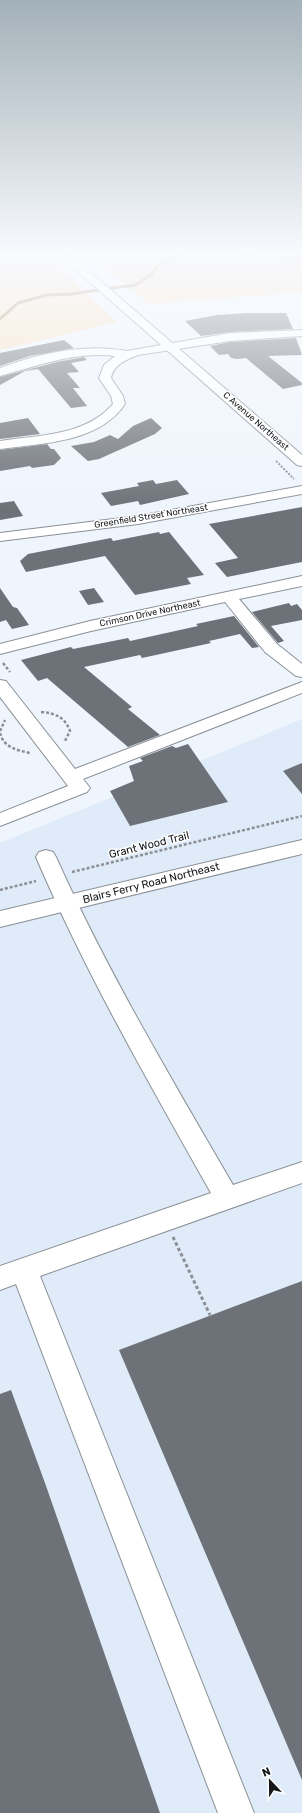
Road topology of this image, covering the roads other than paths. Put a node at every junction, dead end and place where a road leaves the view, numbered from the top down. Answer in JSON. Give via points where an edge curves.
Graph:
{"nodes":[{"id":1,"x":165,"y":341,"type":"edge"},
{"id":2,"x":203,"y":341,"type":"edge"},
{"id":3,"x":171,"y":346,"type":"junction"},
{"id":4,"x":128,"y":356,"type":"junction"},
{"id":5,"x":0,"y":372,"type":"edge"},
{"id":6,"x":0,"y":445,"type":"edge"},
{"id":7,"x":302,"y":462,"type":"edge"},
{"id":8,"x":302,"y":490,"type":"edge"},
{"id":9,"x":0,"y":537,"type":"edge"},
{"id":10,"x":302,"y":581,"type":"edge"},
{"id":11,"x":229,"y":597,"type":"junction"},
{"id":12,"x":0,"y":649,"type":"edge"},
{"id":13,"x":302,"y":672,"type":"edge"},
{"id":14,"x":7,"y":681,"type":"edge"},
{"id":15,"x":302,"y":687,"type":"edge"},
{"id":16,"x":71,"y":777,"type":"junction"},
{"id":17,"x":0,"y":820,"type":"edge"},
{"id":18,"x":302,"y":847,"type":"edge"},
{"id":19,"x":46,"y":856,"type":"dead end"},
{"id":20,"x":67,"y":904,"type":"junction"},
{"id":21,"x":0,"y":919,"type":"edge"},
{"id":22,"x":302,"y":1172,"type":"edge"},
{"id":23,"x":227,"y":1198,"type":"junction"},
{"id":24,"x":12,"y":1274,"type":"edge"},
{"id":25,"x":236,"y":1813,"type":"edge"}],
"edges":[{"from":1,"to":3,"type":"main road","name":"C Avenue Northeast"},
{"from":2,"to":3,"type":"street"},
{"from":3,"to":4,"type":"street","via":[[136,352]]},
{"from":3,"to":7,"type":"main road","name":"C Avenue Northeast"},
{"from":4,"to":5,"type":"street","via":[[108,351],[81,353],[23,364]]},
{"from":4,"to":6,"type":"street","via":[[109,366],[106,372],[105,378],[117,396],[119,404],[103,421],[73,433]]},
{"from":8,"to":9,"type":"street","name":"Greenfield Street Northeast","via":[[138,520]]},
{"from":10,"to":11,"type":"street","name":"Crimson Drive Northeast"},
{"from":11,"to":12,"type":"street","name":"Crimson Drive Northeast","via":[[90,626]]},
{"from":11,"to":13,"type":"street","via":[[271,648]]},
{"from":14,"to":16,"type":"street","via":[[35,731]]},
{"from":15,"to":16,"type":"street"},
{"from":16,"to":17,"type":"street","via":[[80,788]]},
{"from":18,"to":20,"type":"main road","name":"Blairs Ferry Road Northeast"},
{"from":19,"to":20,"type":"street"},
{"from":20,"to":21,"type":"main road","name":"Blairs Ferry Road Northeast"},
{"from":20,"to":23,"type":"street","via":[[112,993]]},
{"from":22,"to":23,"type":"street"},
{"from":23,"to":24,"type":"street"},
{"from":24,"to":25,"type":"street"}]}
